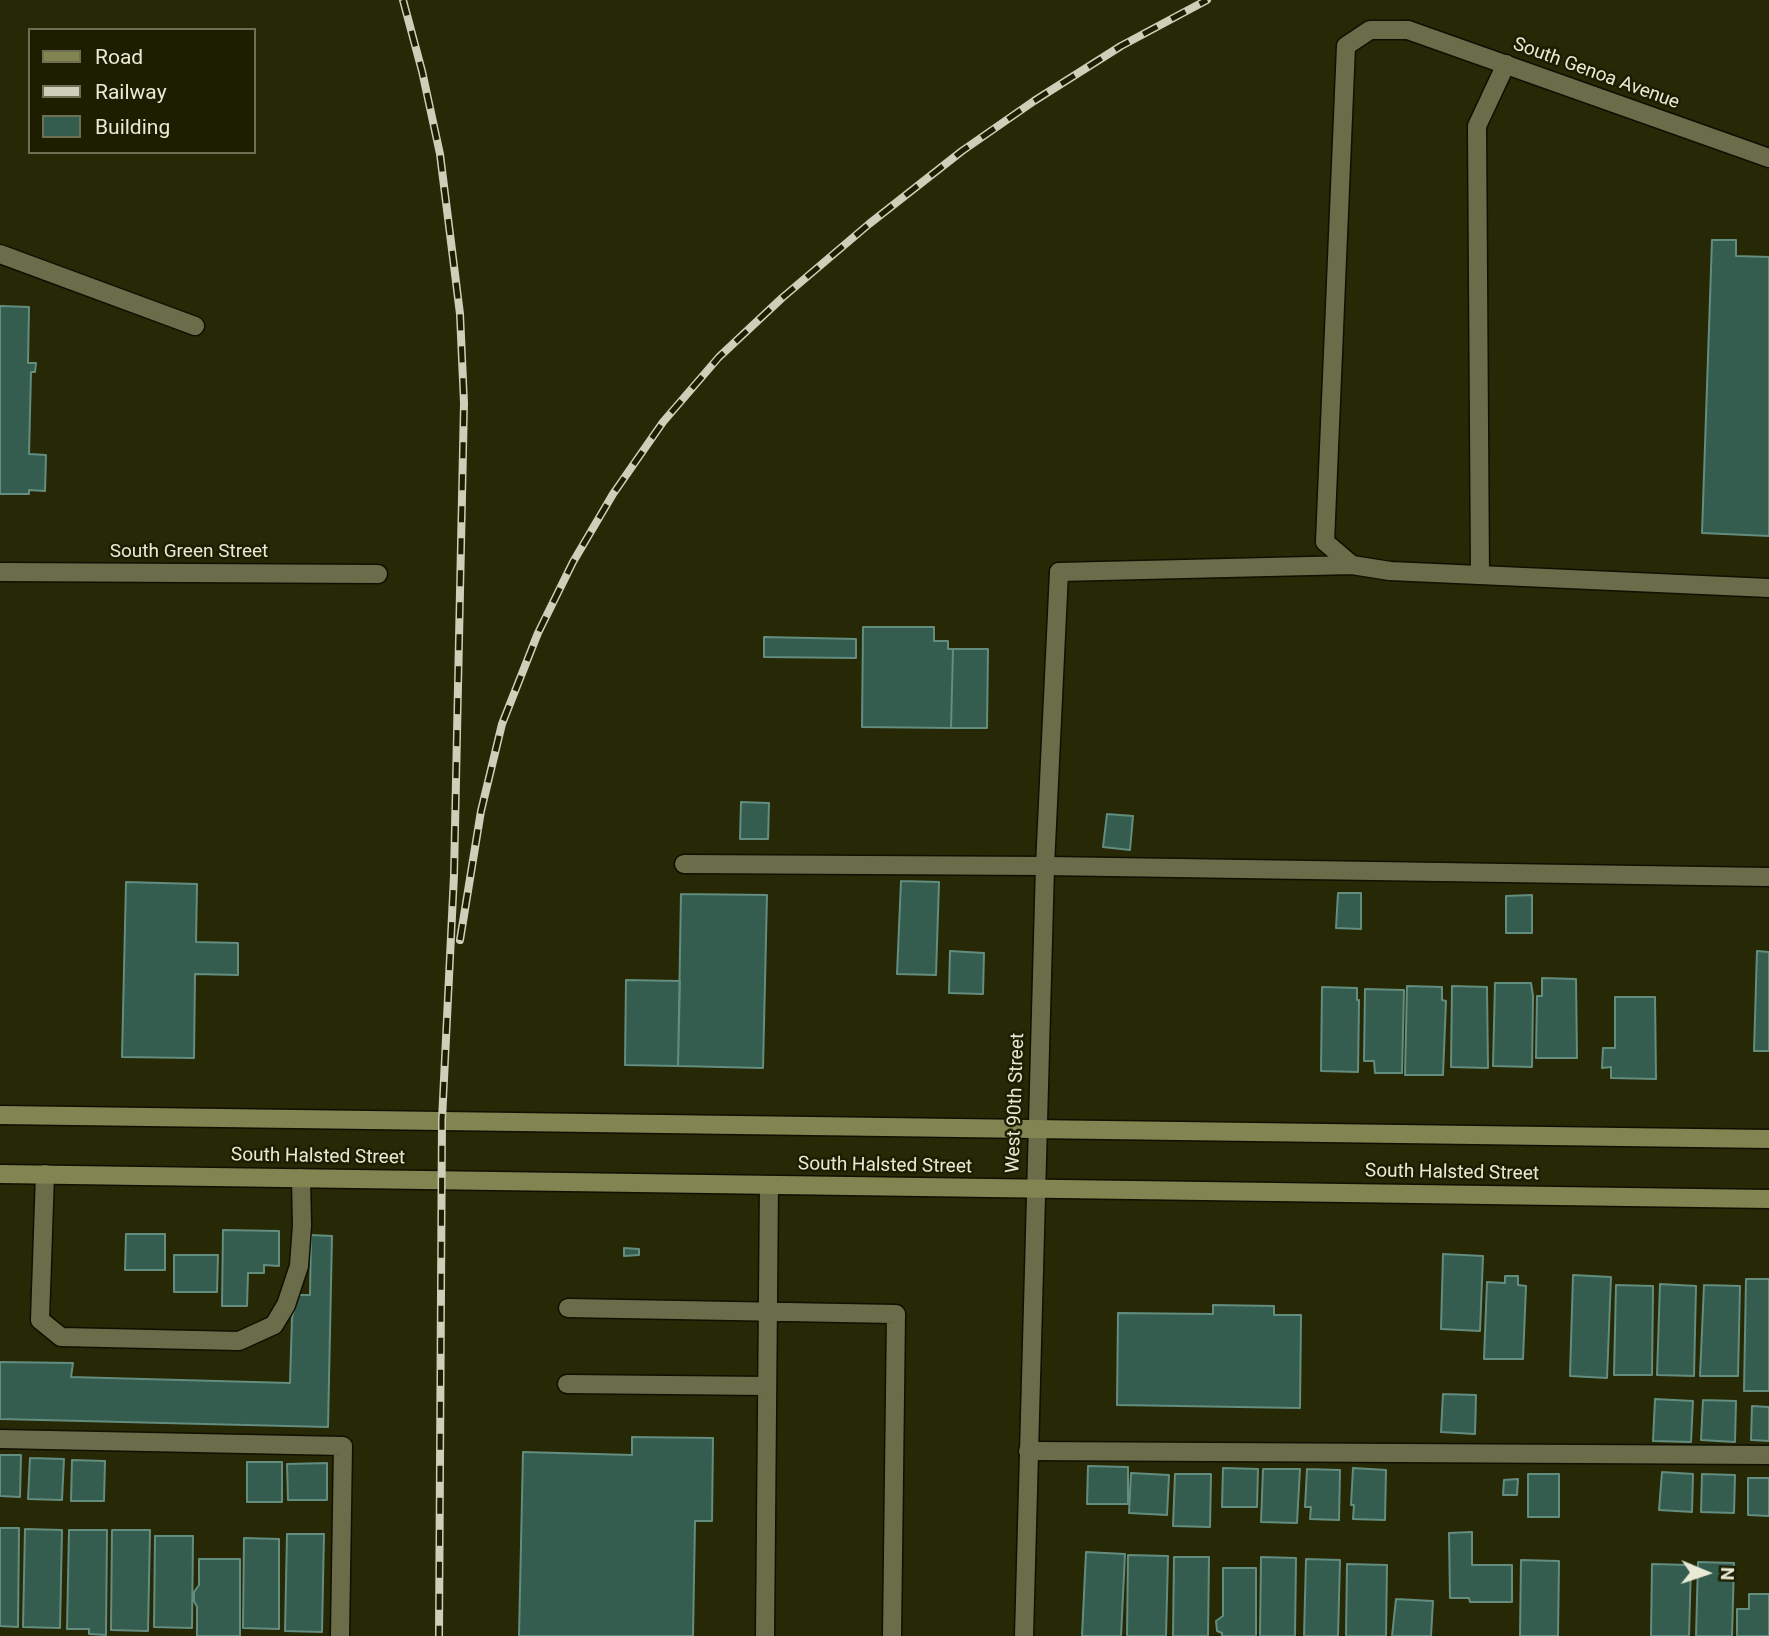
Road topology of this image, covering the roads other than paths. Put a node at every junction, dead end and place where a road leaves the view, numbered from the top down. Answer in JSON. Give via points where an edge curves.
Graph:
{"nodes":[{"id":1,"x":1506,"y":64,"type":"junction"},
{"id":2,"x":1769,"y":158,"type":"edge"},
{"id":3,"x":0,"y":254,"type":"edge"},
{"id":4,"x":195,"y":326,"type":"dead end"},
{"id":5,"x":1352,"y":565,"type":"junction"},
{"id":6,"x":0,"y":572,"type":"edge"},
{"id":7,"x":378,"y":574,"type":"dead end"},
{"id":8,"x":1480,"y":575,"type":"junction"},
{"id":9,"x":1769,"y":588,"type":"edge"},
{"id":10,"x":684,"y":864,"type":"dead end"},
{"id":11,"x":1045,"y":866,"type":"junction"},
{"id":12,"x":1769,"y":877,"type":"edge"},
{"id":13,"x":0,"y":1115,"type":"edge"},
{"id":14,"x":1036,"y":1129,"type":"junction"},
{"id":15,"x":1769,"y":1139,"type":"edge"},
{"id":16,"x":0,"y":1174,"type":"edge"},
{"id":17,"x":45,"y":1174,"type":"junction"},
{"id":18,"x":301,"y":1178,"type":"junction"},
{"id":19,"x":769,"y":1185,"type":"junction"},
{"id":20,"x":1035,"y":1189,"type":"junction"},
{"id":21,"x":1769,"y":1199,"type":"edge"},
{"id":22,"x":568,"y":1308,"type":"dead end"},
{"id":23,"x":768,"y":1313,"type":"junction"},
{"id":24,"x":567,"y":1384,"type":"dead end"},
{"id":25,"x":767,"y":1386,"type":"junction"},
{"id":26,"x":0,"y":1439,"type":"edge"},
{"id":27,"x":1028,"y":1451,"type":"junction"},
{"id":28,"x":1769,"y":1455,"type":"edge"},
{"id":29,"x":340,"y":1636,"type":"edge"},
{"id":30,"x":765,"y":1636,"type":"edge"},
{"id":31,"x":892,"y":1636,"type":"edge"},
{"id":32,"x":1024,"y":1636,"type":"edge"}],
"edges":[{"from":1,"to":2,"type":"street","name":"South Genoa Avenue"},
{"from":1,"to":5,"type":"street","name":"South Genoa Avenue","via":[[1408,30],[1370,30],[1346,46],[1325,542]]},
{"from":1,"to":8,"type":"street","via":[[1478,126]]},
{"from":3,"to":4,"type":"street"},
{"from":5,"to":8,"type":"street"},
{"from":5,"to":11,"type":"street","name":"West 90th Street","via":[[1059,572]]},
{"from":6,"to":7,"type":"street","name":"South Green Street"},
{"from":8,"to":9,"type":"street"},
{"from":10,"to":11,"type":"street"},
{"from":11,"to":12,"type":"street"},
{"from":11,"to":14,"type":"street","name":"West 90th Street"},
{"from":13,"to":14,"type":"main road","name":"South Halsted Street"},
{"from":14,"to":15,"type":"main road","name":"South Halsted Street"},
{"from":14,"to":20,"type":"street","name":"West 90th Street"},
{"from":16,"to":17,"type":"main road","name":"South Halsted Street"},
{"from":17,"to":18,"type":"main road","name":"South Halsted Street"},
{"from":17,"to":18,"type":"street","via":[[40,1320],[61,1337],[212,1340],[239,1340],[274,1325],[286,1305],[299,1266]]},
{"from":18,"to":19,"type":"main road","name":"South Halsted Street"},
{"from":19,"to":20,"type":"main road","name":"South Halsted Street"},
{"from":19,"to":23,"type":"street"},
{"from":20,"to":21,"type":"main road","name":"South Halsted Street"},
{"from":20,"to":27,"type":"street","name":"West 90th Street"},
{"from":22,"to":23,"type":"street"},
{"from":23,"to":25,"type":"street"},
{"from":23,"to":31,"type":"street","via":[[896,1314]]},
{"from":24,"to":25,"type":"street"},
{"from":25,"to":30,"type":"street"},
{"from":26,"to":29,"type":"street","via":[[343,1446]]},
{"from":27,"to":28,"type":"street"},
{"from":27,"to":32,"type":"street","name":"West 90th Street"}]}
